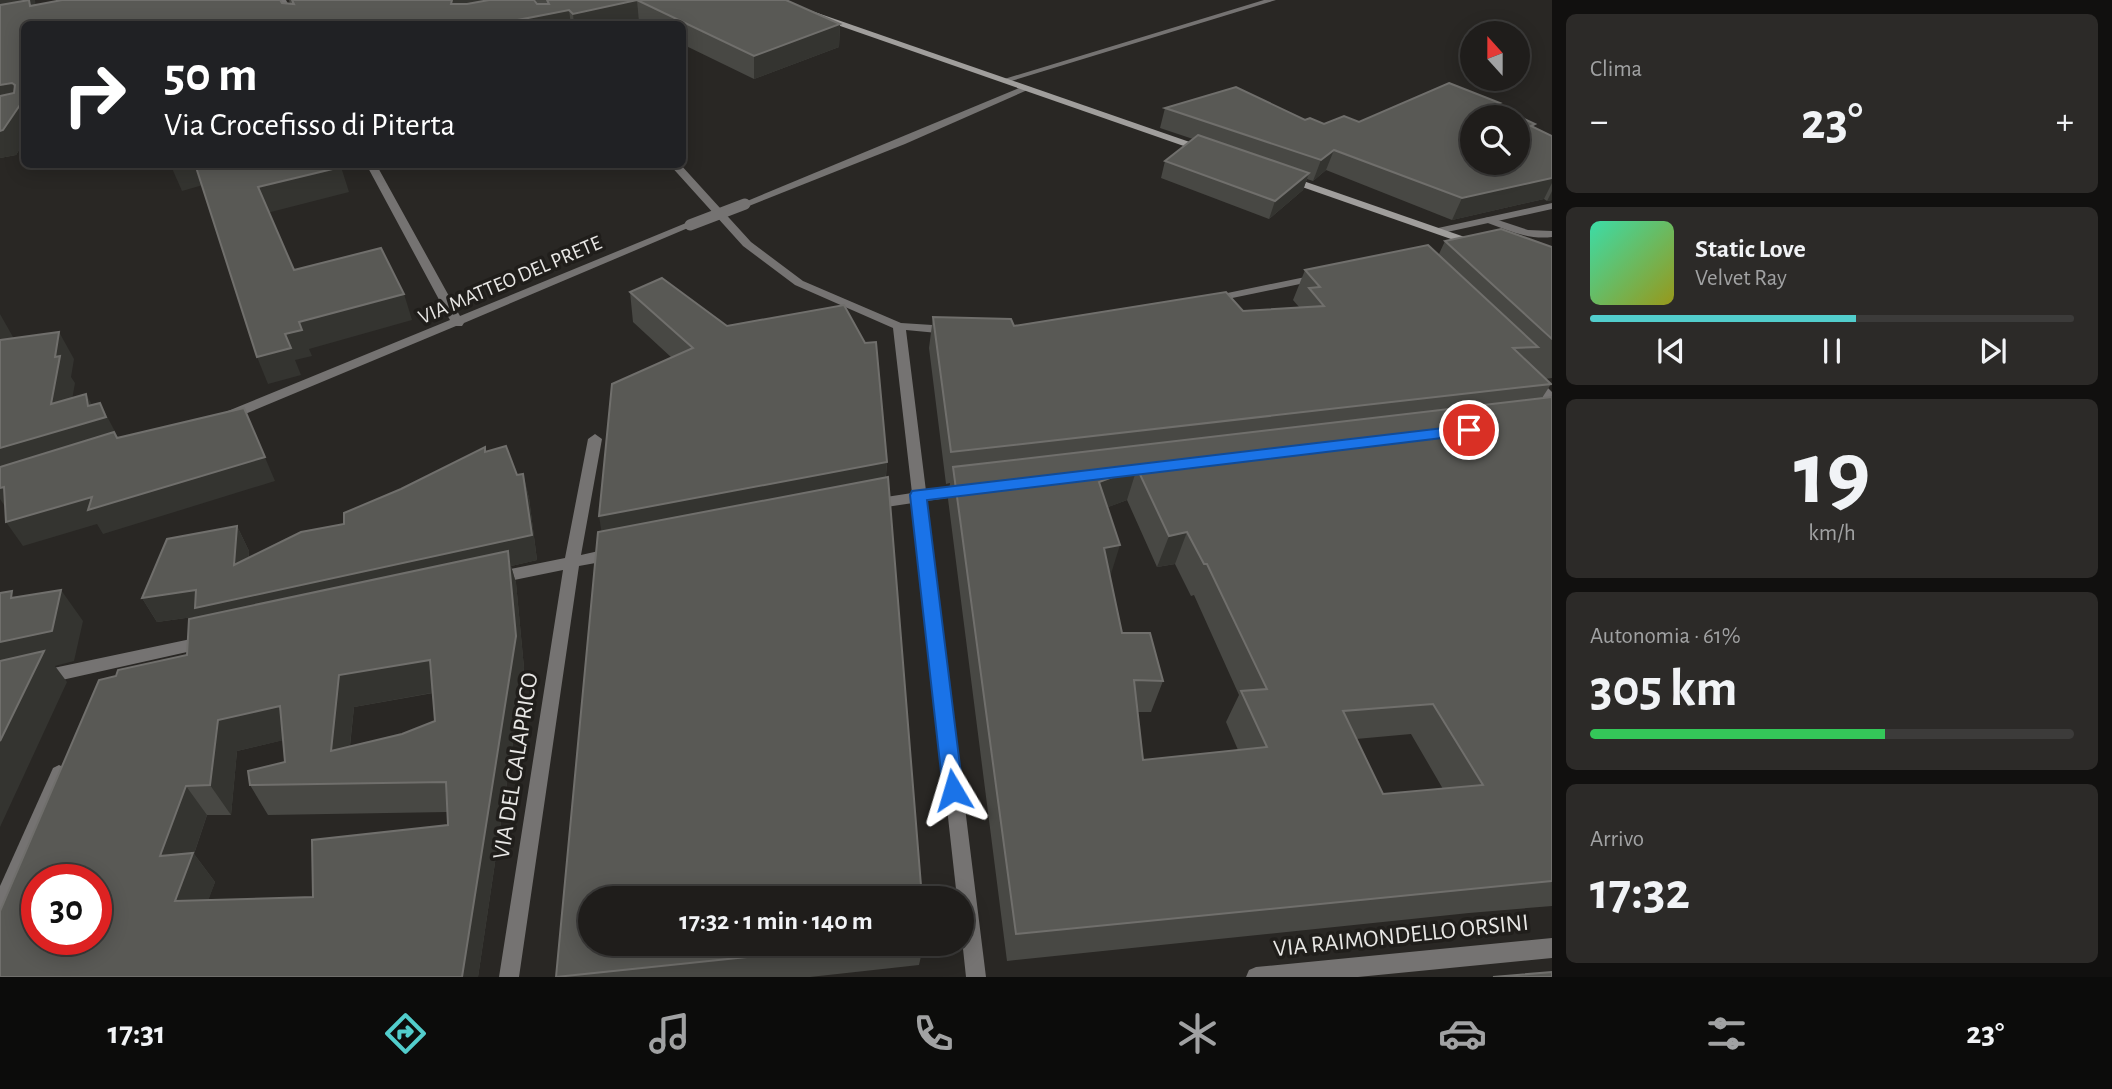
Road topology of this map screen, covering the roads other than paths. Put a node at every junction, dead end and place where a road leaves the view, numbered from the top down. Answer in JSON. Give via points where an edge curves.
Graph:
{"nodes":[{"id":1,"x":282,"y":0,"type":"edge"},
{"id":2,"x":1272,"y":0,"type":"edge"},
{"id":3,"x":790,"y":6,"type":"edge"},
{"id":4,"x":293,"y":21,"type":"edge"},
{"id":5,"x":1005,"y":80,"type":"junction"},
{"id":6,"x":1027,"y":88,"type":"junction"},
{"id":7,"x":1220,"y":155,"type":"edge"},
{"id":8,"x":373,"y":168,"type":"edge"},
{"id":9,"x":678,"y":168,"type":"edge"},
{"id":10,"x":1284,"y":178,"type":"edge"},
{"id":11,"x":1552,"y":206,"type":"edge"},
{"id":12,"x":1489,"y":220,"type":"junction"},
{"id":13,"x":1438,"y":231,"type":"junction"},
{"id":14,"x":1552,"y":234,"type":"edge"},
{"id":15,"x":1489,"y":249,"type":"edge"},
{"id":16,"x":1327,"y":275,"type":"edge"},
{"id":17,"x":1196,"y":303,"type":"edge"},
{"id":18,"x":458,"y":323,"type":"junction"},
{"id":19,"x":900,"y":326,"type":"junction"},
{"id":20,"x":967,"y":332,"type":"edge"},
{"id":21,"x":1523,"y":371,"type":"edge"},
{"id":22,"x":1552,"y":399,"type":"edge"},
{"id":23,"x":215,"y":421,"type":"edge"},
{"id":24,"x":595,"y":439,"type":"dead end"},
{"id":25,"x":987,"y":487,"type":"edge"},
{"id":26,"x":918,"y":495,"type":"junction"},
{"id":27,"x":851,"y":508,"type":"edge"},
{"id":28,"x":625,"y":551,"type":"edge"},
{"id":29,"x":572,"y":562,"type":"junction"},
{"id":30,"x":476,"y":583,"type":"edge"},
{"id":31,"x":217,"y":639,"type":"edge"},
{"id":32,"x":108,"y":663,"type":"junction"},
{"id":33,"x":27,"y":681,"type":"edge"},
{"id":34,"x":97,"y":687,"type":"edge"},
{"id":35,"x":65,"y":761,"type":"edge"},
{"id":36,"x":0,"y":908,"type":"edge"},
{"id":37,"x":1552,"y":948,"type":"edge"},
{"id":38,"x":509,"y":977,"type":"edge"},
{"id":39,"x":976,"y":977,"type":"edge"},
{"id":40,"x":1255,"y":977,"type":"edge"}],
"edges":[{"from":1,"to":4,"type":"street"},
{"from":2,"to":5,"type":"street"},
{"from":3,"to":5,"type":"street"},
{"from":5,"to":6,"type":"street"},
{"from":6,"to":7,"type":"street"},
{"from":6,"to":18,"type":"street","name":"VIA MATTEO DEL PRETE","bridge":true},
{"from":8,"to":18,"type":"street"},
{"from":9,"to":19,"type":"street","via":[[747,244],[799,283]]},
{"from":10,"to":13,"type":"street"},
{"from":11,"to":12,"type":"street"},
{"from":12,"to":13,"type":"street"},
{"from":12,"to":14,"type":"street","via":[[1522,232]]},
{"from":13,"to":15,"type":"street"},
{"from":16,"to":17,"type":"street"},
{"from":18,"to":23,"type":"street","name":"VIA MATTEO DEL PRETE"},
{"from":19,"to":20,"type":"street"},
{"from":19,"to":26,"type":"street"},
{"from":21,"to":22,"type":"street"},
{"from":24,"to":29,"type":"street","name":"VIA DEL CALAPRICO"},
{"from":25,"to":26,"type":"street"},
{"from":26,"to":27,"type":"street"},
{"from":26,"to":39,"type":"street"},
{"from":28,"to":29,"type":"street"},
{"from":29,"to":30,"type":"street"},
{"from":29,"to":38,"type":"street","name":"VIA DEL CALAPRICO"},
{"from":31,"to":32,"type":"street"},
{"from":32,"to":33,"type":"street"},
{"from":32,"to":34,"type":"street"},
{"from":35,"to":36,"type":"street"},
{"from":37,"to":40,"type":"street","name":"VIA RAIMONDELLO ORSINI"}]}
